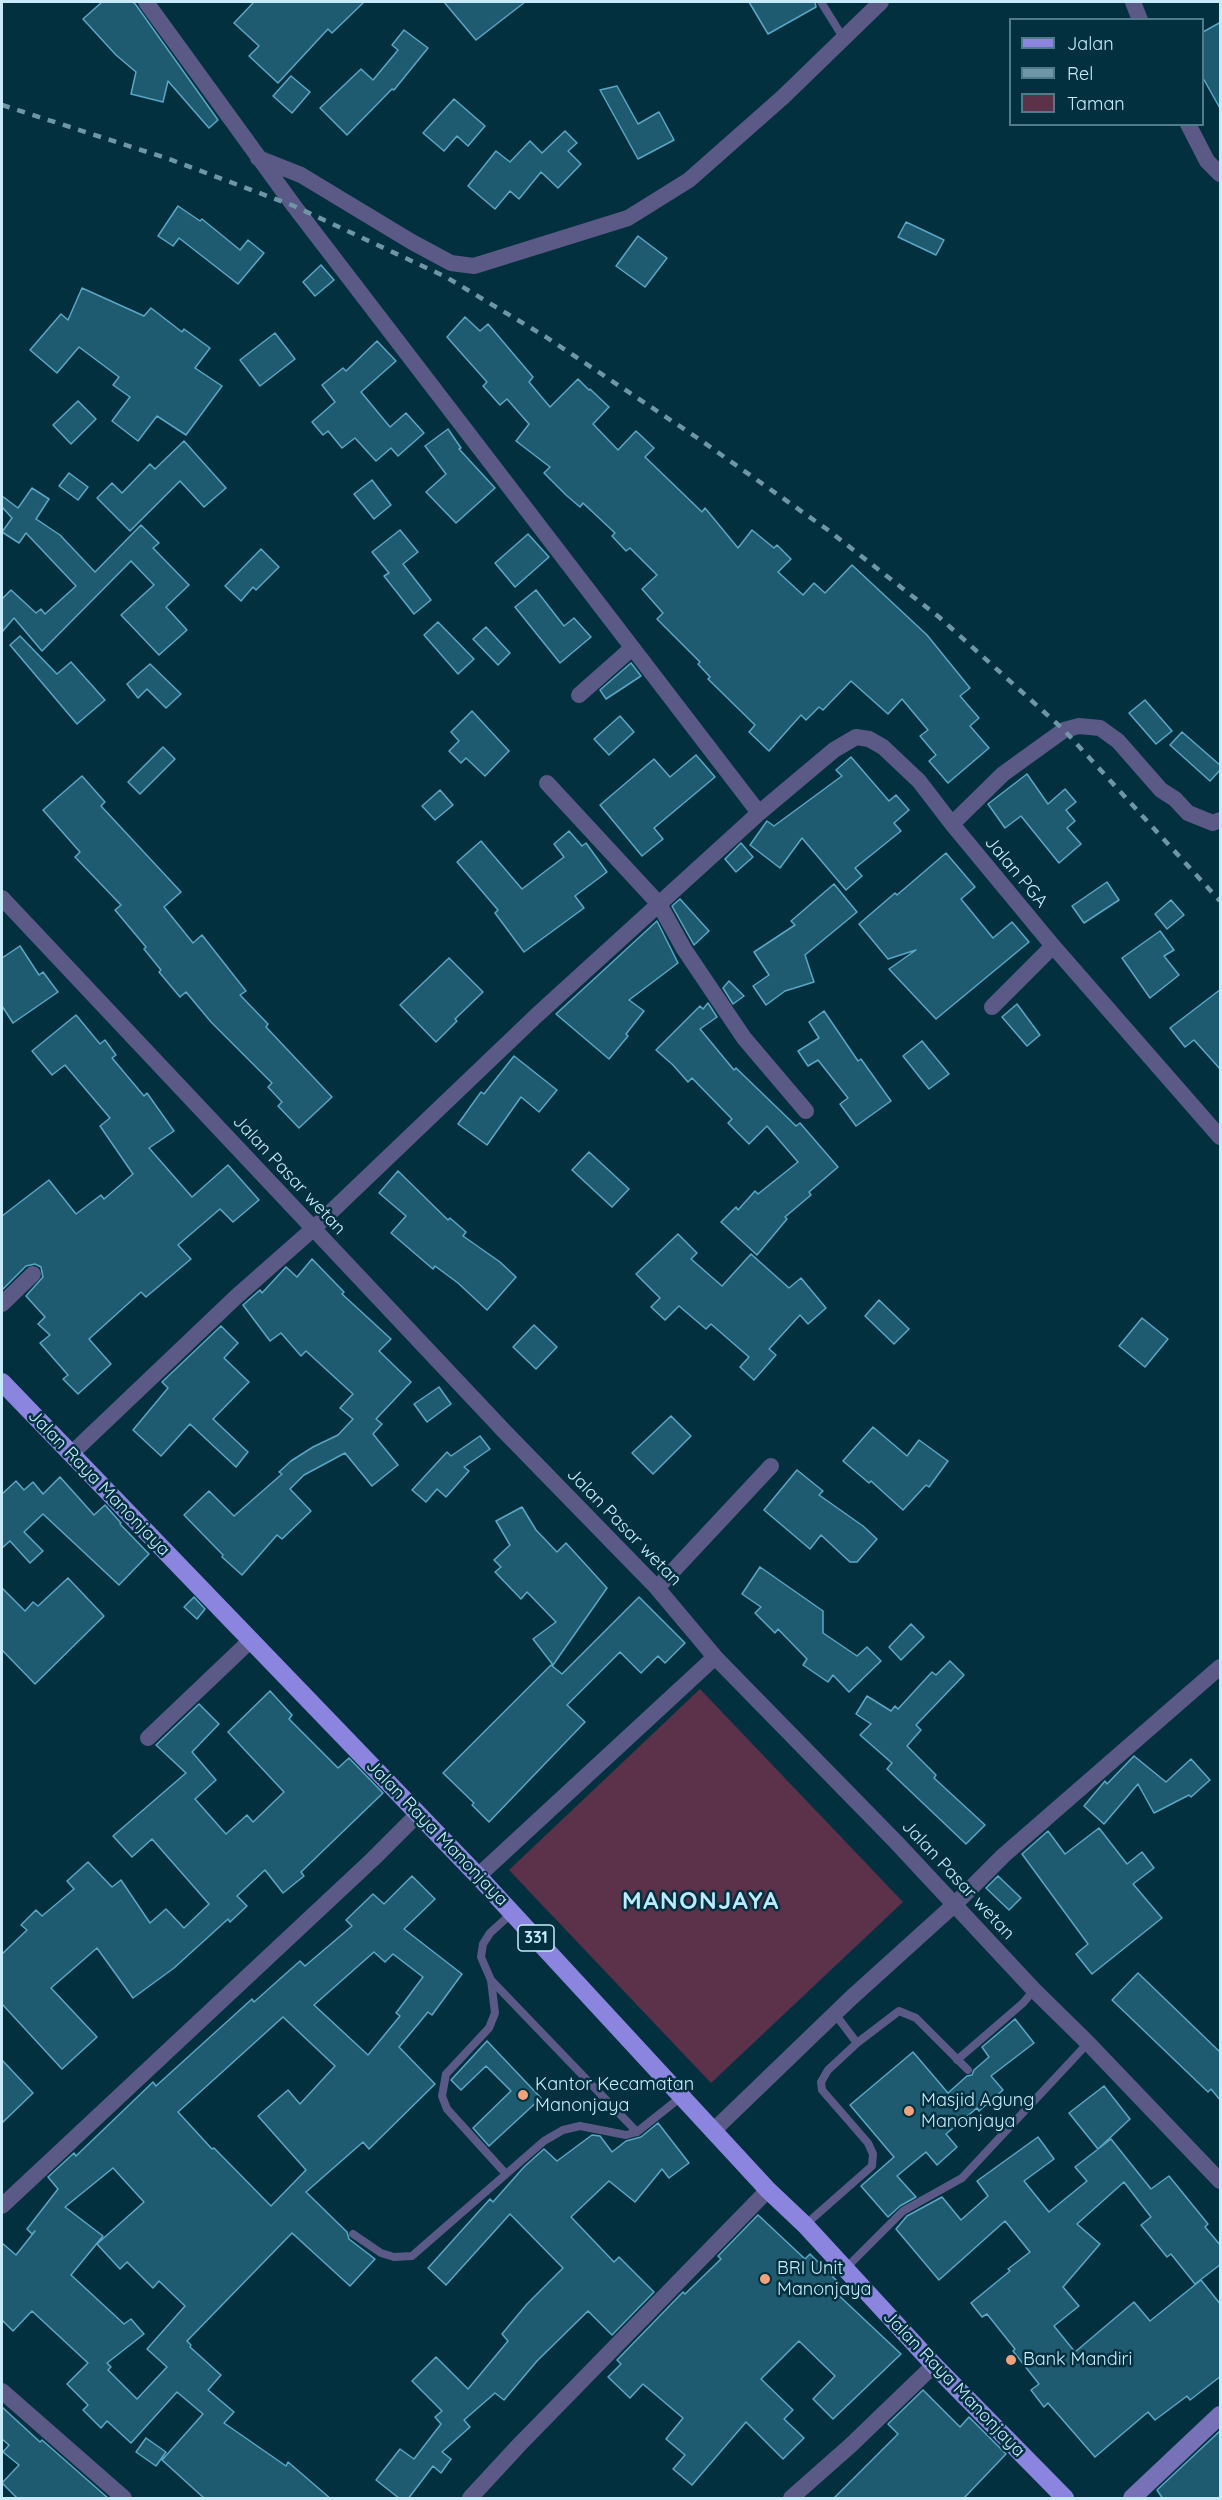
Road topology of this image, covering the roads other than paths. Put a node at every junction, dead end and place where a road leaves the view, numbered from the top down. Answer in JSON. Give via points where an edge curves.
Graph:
{"nodes":[{"id":1,"x":146,"y":2,"type":"edge"},
{"id":2,"x":821,"y":2,"type":"edge"},
{"id":3,"x":881,"y":2,"type":"edge"},
{"id":4,"x":1133,"y":2,"type":"edge"},
{"id":5,"x":1139,"y":18,"type":"edge"},
{"id":6,"x":844,"y":39,"type":"junction"},
{"id":7,"x":1189,"y":126,"type":"edge"},
{"id":8,"x":258,"y":157,"type":"junction"},
{"id":9,"x":1221,"y":174,"type":"edge"},
{"id":10,"x":632,"y":649,"type":"junction"},
{"id":11,"x":579,"y":695,"type":"dead end"},
{"id":12,"x":547,"y":783,"type":"dead end"},
{"id":13,"x":759,"y":813,"type":"junction"},
{"id":14,"x":1221,"y":820,"type":"edge"},
{"id":15,"x":952,"y":824,"type":"junction"},
{"id":16,"x":2,"y":898,"type":"edge"},
{"id":17,"x":659,"y":904,"type":"junction"},
{"id":18,"x":1053,"y":946,"type":"junction"},
{"id":19,"x":992,"y":1008,"type":"dead end"},
{"id":20,"x":806,"y":1111,"type":"dead end"},
{"id":21,"x":1221,"y":1137,"type":"edge"},
{"id":22,"x":313,"y":1229,"type":"junction"},
{"id":23,"x":33,"y":1274,"type":"dead end"},
{"id":24,"x":2,"y":1304,"type":"edge"},
{"id":25,"x":2,"y":1382,"type":"edge"},
{"id":26,"x":71,"y":1454,"type":"junction"},
{"id":27,"x":771,"y":1466,"type":"dead end"},
{"id":28,"x":657,"y":1588,"type":"junction"},
{"id":29,"x":251,"y":1640,"type":"junction"},
{"id":30,"x":715,"y":1657,"type":"junction"},
{"id":31,"x":1221,"y":1667,"type":"edge"},
{"id":32,"x":148,"y":1738,"type":"dead end"},
{"id":33,"x":418,"y":1814,"type":"junction"},
{"id":34,"x":478,"y":1876,"type":"junction"},
{"id":35,"x":955,"y":1905,"type":"junction"},
{"id":36,"x":513,"y":1913,"type":"junction"},
{"id":37,"x":491,"y":1980,"type":"junction"},
{"id":38,"x":1034,"y":1990,"type":"junction"},
{"id":39,"x":835,"y":2014,"type":"junction"},
{"id":40,"x":857,"y":2043,"type":"junction"},
{"id":41,"x":1088,"y":2043,"type":"junction"},
{"id":42,"x":957,"y":2060,"type":"junction"},
{"id":43,"x":969,"y":2070,"type":"dead end"},
{"id":44,"x":681,"y":2097,"type":"junction"},
{"id":45,"x":714,"y":2130,"type":"junction"},
{"id":46,"x":637,"y":2132,"type":"junction"},
{"id":47,"x":506,"y":2174,"type":"junction"},
{"id":48,"x":1221,"y":2181,"type":"edge"},
{"id":49,"x":768,"y":2190,"type":"junction"},
{"id":50,"x":2,"y":2206,"type":"edge"},
{"id":51,"x":805,"y":2225,"type":"junction"},
{"id":52,"x":353,"y":2234,"type":"dead end"},
{"id":53,"x":845,"y":2269,"type":"junction"},
{"id":54,"x":934,"y":2365,"type":"junction"},
{"id":55,"x":3,"y":2395,"type":"edge"},
{"id":56,"x":1221,"y":2415,"type":"edge"},
{"id":57,"x":124,"y":2499,"type":"edge"},
{"id":58,"x":470,"y":2499,"type":"edge"},
{"id":59,"x":791,"y":2499,"type":"edge"},
{"id":60,"x":1065,"y":2499,"type":"edge"},
{"id":61,"x":1132,"y":2499,"type":"edge"}],
"edges":[{"from":1,"to":8,"type":"street"},
{"from":2,"to":6,"type":"lane"},
{"from":3,"to":6,"type":"street"},
{"from":4,"to":5,"type":"street"},
{"from":6,"to":8,"type":"street","via":[[689,180],[628,218],[474,266],[451,263],[301,175]]},
{"from":7,"to":9,"type":"street","via":[[1207,161]]},
{"from":8,"to":10,"type":"street"},
{"from":10,"to":11,"type":"street"},
{"from":10,"to":13,"type":"street"},
{"from":12,"to":17,"type":"street"},
{"from":13,"to":15,"type":"street","name":"Jalan PGA","via":[[834,750],[856,737],[883,747],[919,781]]},
{"from":13,"to":17,"type":"street"},
{"from":14,"to":15,"type":"street","via":[[1213,823],[1188,813],[1161,790],[1118,741],[1100,728],[1078,726],[1064,730],[1003,774]]},
{"from":15,"to":18,"type":"street","name":"Jalan PGA"},
{"from":16,"to":22,"type":"street","name":"Jalan Pasar wetan"},
{"from":17,"to":20,"type":"street","via":[[744,1038]]},
{"from":17,"to":22,"type":"street"},
{"from":18,"to":19,"type":"street"},
{"from":18,"to":21,"type":"street","name":"Jalan PGA"},
{"from":22,"to":26,"type":"street"},
{"from":22,"to":28,"type":"street","name":"Jalan Pasar wetan"},
{"from":23,"to":24,"type":"street"},
{"from":25,"to":26,"type":"main road","name":"Jalan Raya Manonjaya","number":"331"},
{"from":26,"to":29,"type":"main road","name":"Jalan Raya Manonjaya","number":"331"},
{"from":27,"to":28,"type":"street"},
{"from":28,"to":30,"type":"street","name":"Jalan Pasar wetan"},
{"from":29,"to":32,"type":"street"},
{"from":29,"to":33,"type":"main road","name":"Jalan Raya Manonjaya","number":"331"},
{"from":30,"to":34,"type":"street"},
{"from":30,"to":35,"type":"street","name":"Jalan Pasar wetan"},
{"from":31,"to":35,"type":"street","via":[[1004,1855]]},
{"from":33,"to":34,"type":"main road","name":"Jalan Raya Manonjaya","number":"331"},
{"from":33,"to":50,"type":"street"},
{"from":34,"to":36,"type":"main road","name":"Jalan Raya Manonjaya","number":"331"},
{"from":35,"to":38,"type":"street","name":"Jalan Pasar wetan"},
{"from":35,"to":39,"type":"street"},
{"from":36,"to":37,"type":"lane","via":[[483,1944],[481,1957]]},
{"from":36,"to":44,"type":"main road","name":"Jalan Raya Manonjaya","number":"331"},
{"from":37,"to":46,"type":"lane"},
{"from":37,"to":47,"type":"lane","via":[[495,2013],[492,2021],[446,2074],[442,2096],[447,2109]]},
{"from":38,"to":41,"type":"street","name":"Jalan Pasar wetan"},
{"from":38,"to":42,"type":"lane"},
{"from":39,"to":40,"type":"lane"},
{"from":39,"to":45,"type":"street"},
{"from":40,"to":42,"type":"lane","via":[[899,2011],[916,2018]]},
{"from":40,"to":51,"type":"lane","via":[[821,2082],[822,2090],[868,2143],[873,2154],[872,2166]]},
{"from":41,"to":48,"type":"street","name":"Jalan Pasar wetan"},
{"from":41,"to":53,"type":"lane","via":[[962,2178],[903,2211]]},
{"from":42,"to":43,"type":"lane"},
{"from":44,"to":45,"type":"main road","name":"Jalan Raya Manonjaya","number":"331"},
{"from":44,"to":46,"type":"lane"},
{"from":45,"to":49,"type":"main road","name":"Jalan Raya Manonjaya","number":"331"},
{"from":46,"to":47,"type":"lane","via":[[626,2135],[579,2127],[563,2130],[543,2141]]},
{"from":47,"to":52,"type":"lane","via":[[412,2256],[381,2253]]},
{"from":49,"to":51,"type":"main road","name":"Jalan Raya Manonjaya","number":"331"},
{"from":49,"to":58,"type":"street"},
{"from":51,"to":53,"type":"main road","name":"Jalan Raya Manonjaya","number":"331"},
{"from":53,"to":54,"type":"main road","name":"Jalan Raya Manonjaya","number":"331"},
{"from":54,"to":59,"type":"street"},
{"from":54,"to":60,"type":"main road","name":"Jalan Raya Manonjaya","number":"331"},
{"from":55,"to":57,"type":"street"},
{"from":56,"to":61,"type":"main road"}]}
